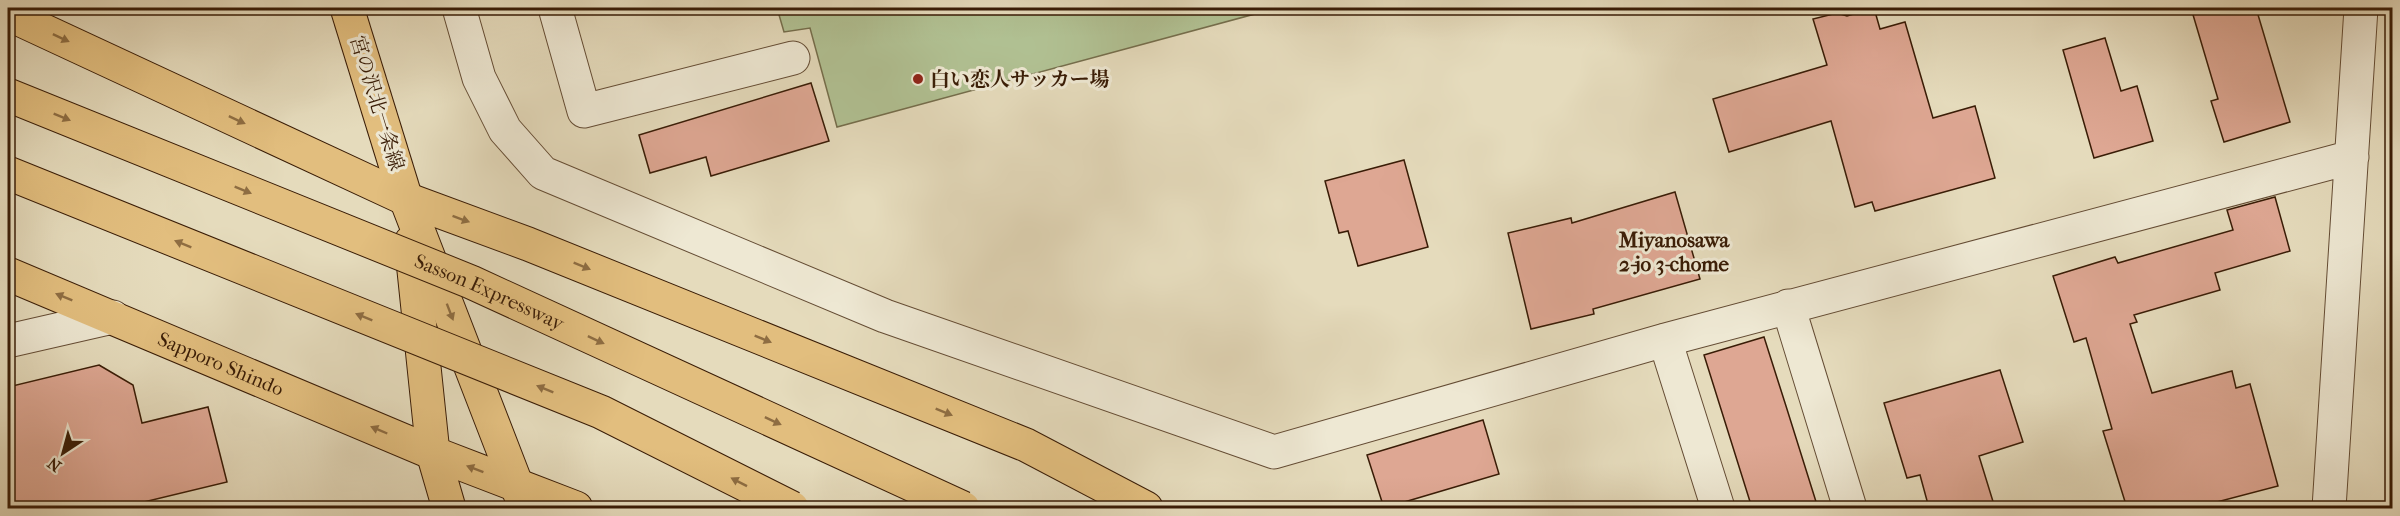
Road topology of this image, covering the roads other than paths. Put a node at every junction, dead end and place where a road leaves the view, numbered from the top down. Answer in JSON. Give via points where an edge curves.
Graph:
{"nodes":[{"id":1,"x":347,"y":8,"type":"edge"},
{"id":2,"x":459,"y":8,"type":"edge"},
{"id":3,"x":555,"y":8,"type":"edge"},
{"id":4,"x":2361,"y":8,"type":"edge"},
{"id":5,"x":17,"y":12,"type":"edge"},
{"id":6,"x":793,"y":58,"type":"dead end"},
{"id":7,"x":8,"y":95,"type":"edge"},
{"id":8,"x":2352,"y":157,"type":"junction"},
{"id":9,"x":8,"y":173,"type":"edge"},
{"id":10,"x":406,"y":199,"type":"junction"},
{"id":11,"x":8,"y":274,"type":"edge"},
{"id":12,"x":1788,"y":306,"type":"junction"},
{"id":13,"x":112,"y":317,"type":"junction"},
{"id":14,"x":1665,"y":340,"type":"junction"},
{"id":15,"x":8,"y":341,"type":"edge"},
{"id":16,"x":433,"y":453,"type":"junction"},
{"id":17,"x":521,"y":497,"type":"edge"},
{"id":18,"x":449,"y":508,"type":"edge"},
{"id":19,"x":576,"y":508,"type":"edge"},
{"id":20,"x":792,"y":508,"type":"edge"},
{"id":21,"x":963,"y":508,"type":"edge"},
{"id":22,"x":1146,"y":508,"type":"edge"},
{"id":23,"x":1718,"y":508,"type":"edge"},
{"id":24,"x":1850,"y":508,"type":"edge"},
{"id":25,"x":2329,"y":508,"type":"edge"}],
"edges":[{"from":1,"to":10,"type":"main road","name":"宮の沢北一条線"},
{"from":2,"to":14,"type":"street","via":[[479,78],[505,130],[543,173],[885,316],[1274,452]]},
{"from":3,"to":6,"type":"street","via":[[584,111]]},
{"from":4,"to":8,"type":"street"},
{"from":5,"to":10,"type":"main road","one_way":true},
{"from":7,"to":21,"type":"main road","name":"Sasson Expressway","one_way":true,"bridge":true,"via":[[471,282]]},
{"from":8,"to":12,"type":"street"},
{"from":8,"to":25,"type":"street"},
{"from":20,"to":9,"type":"main road","one_way":true,"bridge":true,"via":[[601,412]]},
{"from":10,"to":16,"type":"main road"},
{"from":10,"to":17,"type":"main road","one_way":true},
{"from":10,"to":22,"type":"main road","one_way":true,"via":[[528,244],[1026,445]]},
{"from":13,"to":11,"type":"main road","name":"Sapporo Shindo","one_way":true},
{"from":12,"to":14,"type":"street"},
{"from":12,"to":24,"type":"street"},
{"from":13,"to":15,"type":"street"},
{"from":16,"to":13,"type":"main road","name":"Sapporo Shindo","one_way":true},
{"from":14,"to":23,"type":"street"},
{"from":17,"to":16,"type":"main road","name":"Sapporo Shindo","one_way":true},
{"from":16,"to":18,"type":"main road"},
{"from":17,"to":19,"type":"main road","name":"Sapporo Shindo"}]}
